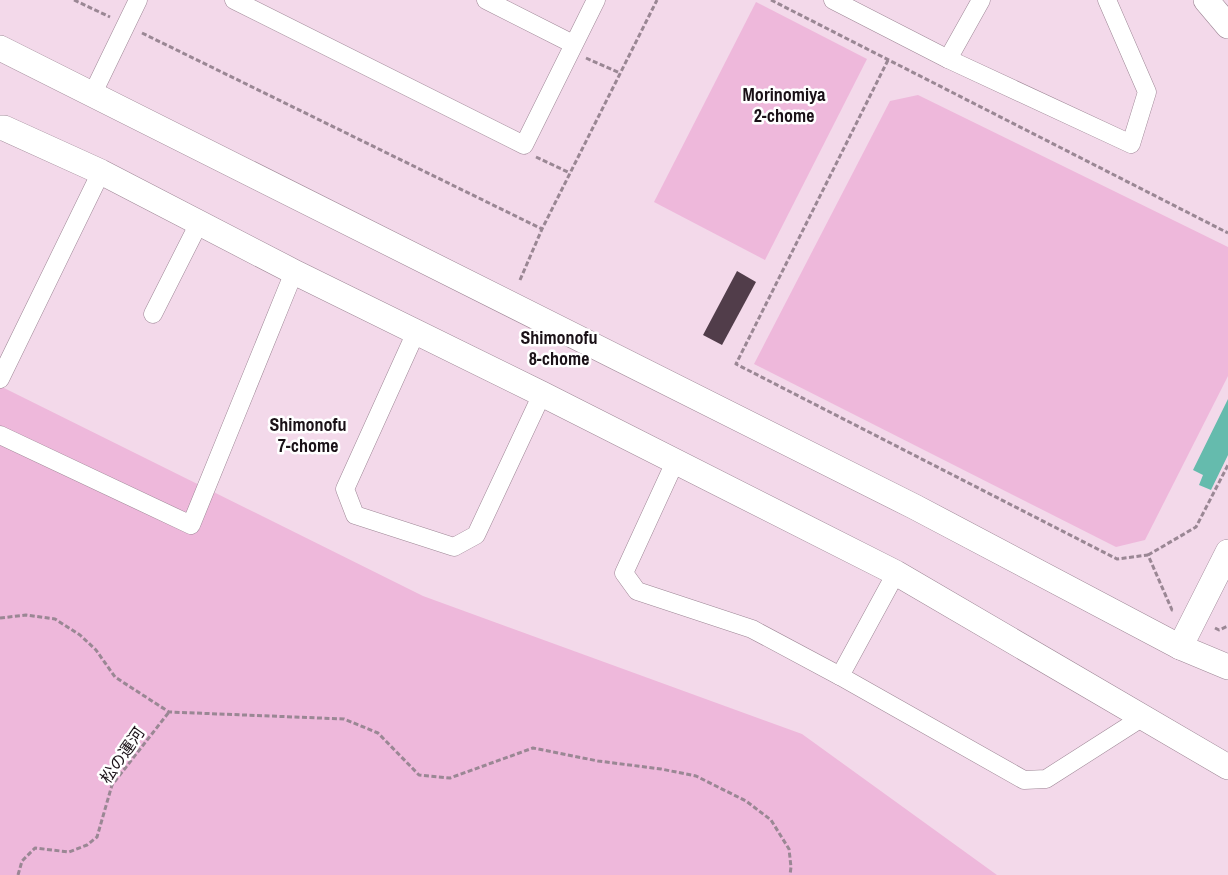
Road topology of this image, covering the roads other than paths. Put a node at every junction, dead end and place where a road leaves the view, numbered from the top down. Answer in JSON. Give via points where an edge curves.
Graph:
{"nodes":[{"id":1,"x":138,"y":0,"type":"edge"},
{"id":2,"x":234,"y":0,"type":"edge"},
{"id":3,"x":486,"y":0,"type":"edge"},
{"id":4,"x":596,"y":0,"type":"edge"},
{"id":5,"x":833,"y":0,"type":"edge"},
{"id":6,"x":980,"y":0,"type":"edge"},
{"id":7,"x":1107,"y":0,"type":"edge"},
{"id":8,"x":1206,"y":0,"type":"edge"},
{"id":9,"x":1228,"y":26,"type":"edge"},
{"id":10,"x":571,"y":47,"type":"junction"},
{"id":11,"x":0,"y":48,"type":"edge"},
{"id":12,"x":948,"y":59,"type":"junction"},
{"id":13,"x":92,"y":95,"type":"junction"},
{"id":14,"x":0,"y":128,"type":"edge"},
{"id":15,"x":101,"y":172,"type":"junction"},
{"id":16,"x":198,"y":223,"type":"junction"},
{"id":17,"x":294,"y":272,"type":"junction"},
{"id":18,"x":153,"y":314,"type":"dead end"},
{"id":19,"x":416,"y":332,"type":"junction"},
{"id":20,"x":0,"y":379,"type":"edge"},
{"id":21,"x":542,"y":394,"type":"junction"},
{"id":22,"x":0,"y":435,"type":"edge"},
{"id":23,"x":675,"y":462,"type":"junction"},
{"id":24,"x":1228,"y":552,"type":"edge"},
{"id":25,"x":896,"y":573,"type":"junction"},
{"id":26,"x":1180,"y":647,"type":"junction"},
{"id":27,"x":1228,"y":667,"type":"edge"},
{"id":28,"x":840,"y":676,"type":"junction"},
{"id":29,"x":1143,"y":717,"type":"junction"},
{"id":30,"x":1228,"y":767,"type":"edge"}],
"edges":[{"from":1,"to":13,"type":"street"},
{"from":2,"to":10,"type":"street","via":[[524,145]]},
{"from":3,"to":10,"type":"street"},
{"from":4,"to":10,"type":"street"},
{"from":5,"to":12,"type":"street"},
{"from":6,"to":12,"type":"street"},
{"from":7,"to":12,"type":"street","via":[[1147,92],[1131,144]]},
{"from":8,"to":9,"type":"street"},
{"from":11,"to":13,"type":"street"},
{"from":13,"to":26,"type":"street","via":[[906,503]]},
{"from":14,"to":15,"type":"street"},
{"from":15,"to":16,"type":"street"},
{"from":15,"to":20,"type":"street"},
{"from":16,"to":17,"type":"street"},
{"from":16,"to":18,"type":"street"},
{"from":17,"to":19,"type":"street"},
{"from":17,"to":22,"type":"street","via":[[191,525]]},
{"from":19,"to":21,"type":"street"},
{"from":19,"to":21,"type":"street","via":[[345,489],[356,515],[454,547],[476,535]]},
{"from":21,"to":23,"type":"street"},
{"from":23,"to":25,"type":"street"},
{"from":23,"to":28,"type":"street","via":[[624,573],[636,591],[752,629]]},
{"from":24,"to":26,"type":"street"},
{"from":25,"to":28,"type":"street"},
{"from":25,"to":29,"type":"street"},
{"from":26,"to":27,"type":"street"},
{"from":28,"to":29,"type":"street","via":[[1024,780],[1046,779]]},
{"from":29,"to":30,"type":"street"}]}
